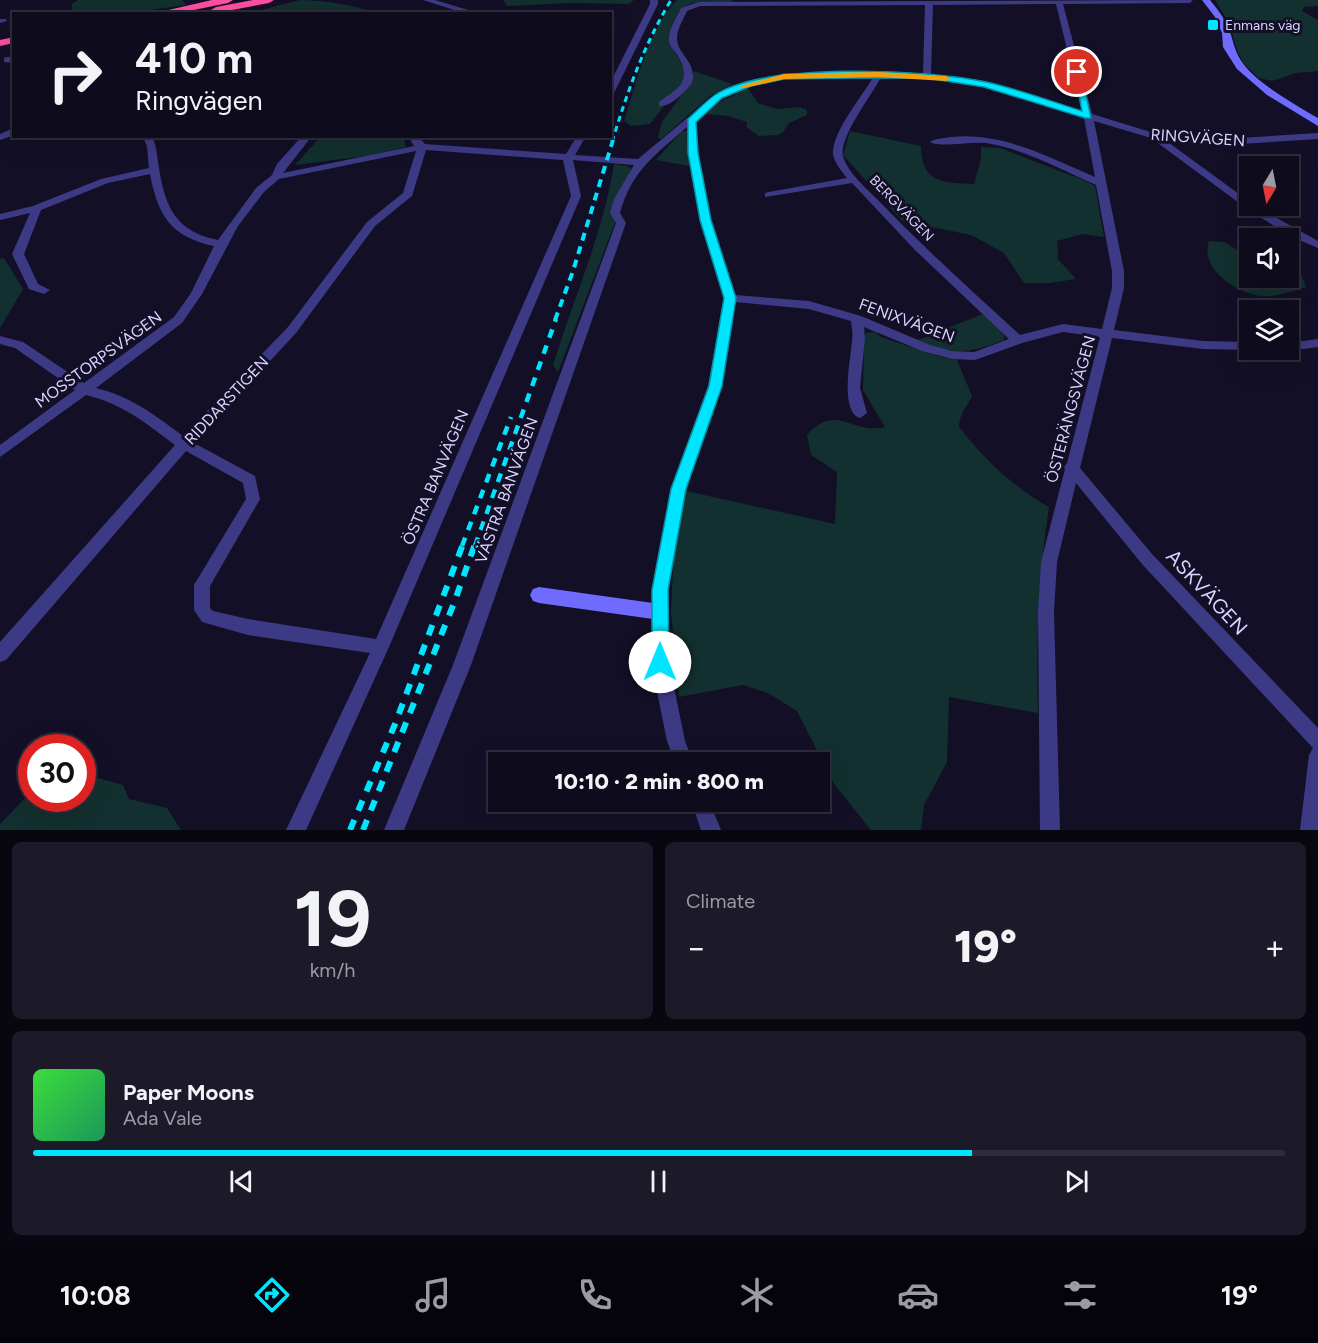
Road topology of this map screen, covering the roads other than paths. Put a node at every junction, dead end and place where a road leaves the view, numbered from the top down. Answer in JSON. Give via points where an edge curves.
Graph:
{"nodes":[{"id":1,"x":228,"y":0,"type":"edge"},
{"id":2,"x":269,"y":0,"type":"edge"},
{"id":3,"x":427,"y":0,"type":"edge"},
{"id":4,"x":654,"y":0,"type":"edge"},
{"id":5,"x":1206,"y":0,"type":"edge"},
{"id":6,"x":1190,"y":1,"type":"edge"},
{"id":7,"x":1059,"y":2,"type":"junction"},
{"id":8,"x":929,"y":3,"type":"junction"},
{"id":9,"x":440,"y":5,"type":"junction"},
{"id":10,"x":166,"y":12,"type":"edge"},
{"id":11,"x":207,"y":12,"type":"edge"},
{"id":12,"x":432,"y":12,"type":"edge"},
{"id":13,"x":469,"y":12,"type":"edge"},
{"id":14,"x":612,"y":67,"type":"edge"},
{"id":15,"x":621,"y":68,"type":"junction"},
{"id":16,"x":878,"y":75,"type":"junction"},
{"id":17,"x":927,"y":76,"type":"junction"},
{"id":18,"x":612,"y":88,"type":"edge"},
{"id":19,"x":662,"y":104,"type":"dead end"},
{"id":20,"x":1088,"y":116,"type":"junction"},
{"id":21,"x":1318,"y":119,"type":"edge"},
{"id":22,"x":692,"y":121,"type":"junction"},
{"id":23,"x":1153,"y":136,"type":"junction"},
{"id":24,"x":1303,"y":136,"type":"junction"},
{"id":25,"x":1318,"y":136,"type":"edge"},
{"id":26,"x":148,"y":138,"type":"edge"},
{"id":27,"x":306,"y":138,"type":"edge"},
{"id":28,"x":414,"y":138,"type":"edge"},
{"id":29,"x":581,"y":138,"type":"edge"},
{"id":30,"x":935,"y":142,"type":"dead end"},
{"id":31,"x":422,"y":147,"type":"junction"},
{"id":32,"x":568,"y":158,"type":"junction"},
{"id":33,"x":640,"y":162,"type":"junction"},
{"id":34,"x":155,"y":170,"type":"junction"},
{"id":35,"x":276,"y":177,"type":"junction"},
{"id":36,"x":854,"y":180,"type":"junction"},
{"id":37,"x":1101,"y":183,"type":"junction"},
{"id":38,"x":769,"y":195,"type":"dead end"},
{"id":39,"x":37,"y":208,"type":"junction"},
{"id":40,"x":0,"y":217,"type":"edge"},
{"id":41,"x":221,"y":244,"type":"junction"},
{"id":42,"x":1318,"y":244,"type":"edge"},
{"id":43,"x":44,"y":290,"type":"dead end"},
{"id":44,"x":730,"y":298,"type":"junction"},
{"id":45,"x":857,"y":319,"type":"junction"},
{"id":46,"x":1108,"y":332,"type":"junction"},
{"id":47,"x":0,"y":340,"type":"edge"},
{"id":48,"x":1018,"y":340,"type":"junction"},
{"id":49,"x":1318,"y":343,"type":"edge"},
{"id":50,"x":1239,"y":346,"type":"edge"},
{"id":51,"x":1299,"y":346,"type":"edge"},
{"id":52,"x":85,"y":390,"type":"junction"},
{"id":53,"x":860,"y":413,"type":"dead end"},
{"id":54,"x":184,"y":444,"type":"junction"},
{"id":55,"x":0,"y":452,"type":"edge"},
{"id":56,"x":1071,"y":467,"type":"junction"},
{"id":57,"x":539,"y":595,"type":"dead end"},
{"id":58,"x":660,"y":612,"type":"junction"},
{"id":59,"x":381,"y":647,"type":"junction"},
{"id":60,"x":0,"y":654,"type":"edge"},
{"id":61,"x":1318,"y":741,"type":"edge"},
{"id":62,"x":680,"y":752,"type":"edge"},
{"id":63,"x":1318,"y":755,"type":"edge"},
{"id":64,"x":704,"y":812,"type":"edge"},
{"id":65,"x":296,"y":830,"type":"edge"},
{"id":66,"x":394,"y":830,"type":"edge"},
{"id":67,"x":711,"y":830,"type":"edge"},
{"id":68,"x":1050,"y":830,"type":"edge"},
{"id":69,"x":1310,"y":830,"type":"edge"}],
"edges":[{"from":1,"to":10,"type":"highway"},
{"from":2,"to":11,"type":"highway"},
{"from":3,"to":9,"type":"street"},
{"from":4,"to":15,"type":"street"},
{"from":5,"to":21,"type":"main road","via":[[1219,16],[1228,47],[1240,67],[1253,80]]},
{"from":6,"to":7,"type":"street"},
{"from":7,"to":8,"type":"street"},
{"from":7,"to":20,"type":"street","name":"ÖSTERÄNGSVÄGEN"},
{"from":8,"to":17,"type":"street"},
{"from":8,"to":19,"type":"street","via":[[688,7],[673,42],[690,76],[680,91]]},
{"from":9,"to":12,"type":"street"},
{"from":9,"to":13,"type":"street"},
{"from":14,"to":15,"type":"street"},
{"from":15,"to":18,"type":"street"},
{"from":16,"to":17,"type":"street","name":"RINGVÄGEN"},
{"from":16,"to":22,"type":"street","name":"RINGVÄGEN","via":[[784,76],[748,84],[719,96]]},
{"from":16,"to":36,"type":"street","name":"BERGVÄGEN","via":[[838,145],[838,160]]},
{"from":17,"to":20,"type":"street","name":"RINGVÄGEN","via":[[985,84]]},
{"from":20,"to":23,"type":"street","name":"RINGVÄGEN"},
{"from":20,"to":37,"type":"street","name":"ÖSTERÄNGSVÄGEN"},
{"from":21,"to":24,"type":"street","via":[[1314,131]]},
{"from":22,"to":33,"type":"street","name":"RINGVÄGEN"},
{"from":22,"to":44,"type":"street","via":[[693,153],[706,220]]},
{"from":23,"to":24,"type":"street","name":"RINGVÄGEN","via":[[1225,142]]},
{"from":23,"to":42,"type":"street","via":[[1244,203]]},
{"from":24,"to":25,"type":"street","name":"RINGVÄGEN"},
{"from":26,"to":34,"type":"street"},
{"from":27,"to":35,"type":"street","name":"MOSSTORPSVÄGEN"},
{"from":28,"to":31,"type":"street"},
{"from":29,"to":32,"type":"street"},
{"from":30,"to":37,"type":"street","via":[[994,142]]},
{"from":31,"to":32,"type":"street"},
{"from":31,"to":35,"type":"street"},
{"from":31,"to":54,"type":"street","name":"RIDDARSTIGEN","via":[[408,194],[371,224],[292,330]]},
{"from":32,"to":33,"type":"street"},
{"from":32,"to":59,"type":"street","name":"ÖSTRA BANVÄGEN","via":[[576,195]]},
{"from":33,"to":66,"type":"street","name":"VÄSTRA BANVÄGEN","via":[[619,199],[615,213],[621,223],[462,665]]},
{"from":34,"to":39,"type":"street","via":[[105,181]]},
{"from":34,"to":41,"type":"street","via":[[161,203],[182,232],[201,241]]},
{"from":35,"to":41,"type":"street","name":"MOSSTORPSVÄGEN","via":[[260,190]]},
{"from":36,"to":38,"type":"street"},
{"from":36,"to":48,"type":"street","name":"BERGVÄGEN","via":[[910,240]]},
{"from":37,"to":46,"type":"street","name":"ÖSTERÄNGSVÄGEN","via":[[1118,271]]},
{"from":39,"to":40,"type":"street"},
{"from":39,"to":43,"type":"street","via":[[18,255],[33,285]]},
{"from":41,"to":52,"type":"street","name":"MOSSTORPSVÄGEN","via":[[178,320]]},
{"from":44,"to":45,"type":"street","name":"FENIXVÄGEN","via":[[809,305]]},
{"from":44,"to":58,"type":"street","via":[[715,386],[678,489],[660,590]]},
{"from":45,"to":48,"type":"street","name":"FENIXVÄGEN","via":[[952,355],[975,356]]},
{"from":45,"to":53,"type":"street","via":[[859,338],[853,388]]},
{"from":46,"to":48,"type":"street","name":"FENIXVÄGEN","via":[[1063,328]]},
{"from":46,"to":50,"type":"street","name":"FENIXVÄGEN","via":[[1203,345]]},
{"from":46,"to":56,"type":"street","name":"ÖSTERÄNGSVÄGEN"},
{"from":47,"to":52,"type":"street","via":[[19,345]]},
{"from":49,"to":51,"type":"street"},
{"from":52,"to":54,"type":"street","via":[[134,407]]},
{"from":52,"to":55,"type":"street","name":"MOSSTORPSVÄGEN"},
{"from":54,"to":59,"type":"street","via":[[242,474],[253,487],[244,517],[202,585],[202,610],[208,617],[248,627]]},
{"from":54,"to":60,"type":"street","name":"RIDDARSTIGEN"},
{"from":56,"to":61,"type":"street","name":"ASKVÄGEN","via":[[1147,559]]},
{"from":56,"to":68,"type":"street","name":"ÖSTERÄNGSVÄGEN","via":[[1049,562],[1046,612]]},
{"from":57,"to":58,"type":"main road"},
{"from":58,"to":62,"type":"street","via":[[660,662]]},
{"from":59,"to":65,"type":"street","name":"ÖSTRA BANVÄGEN"},
{"from":63,"to":69,"type":"street"},
{"from":64,"to":67,"type":"street"}]}
